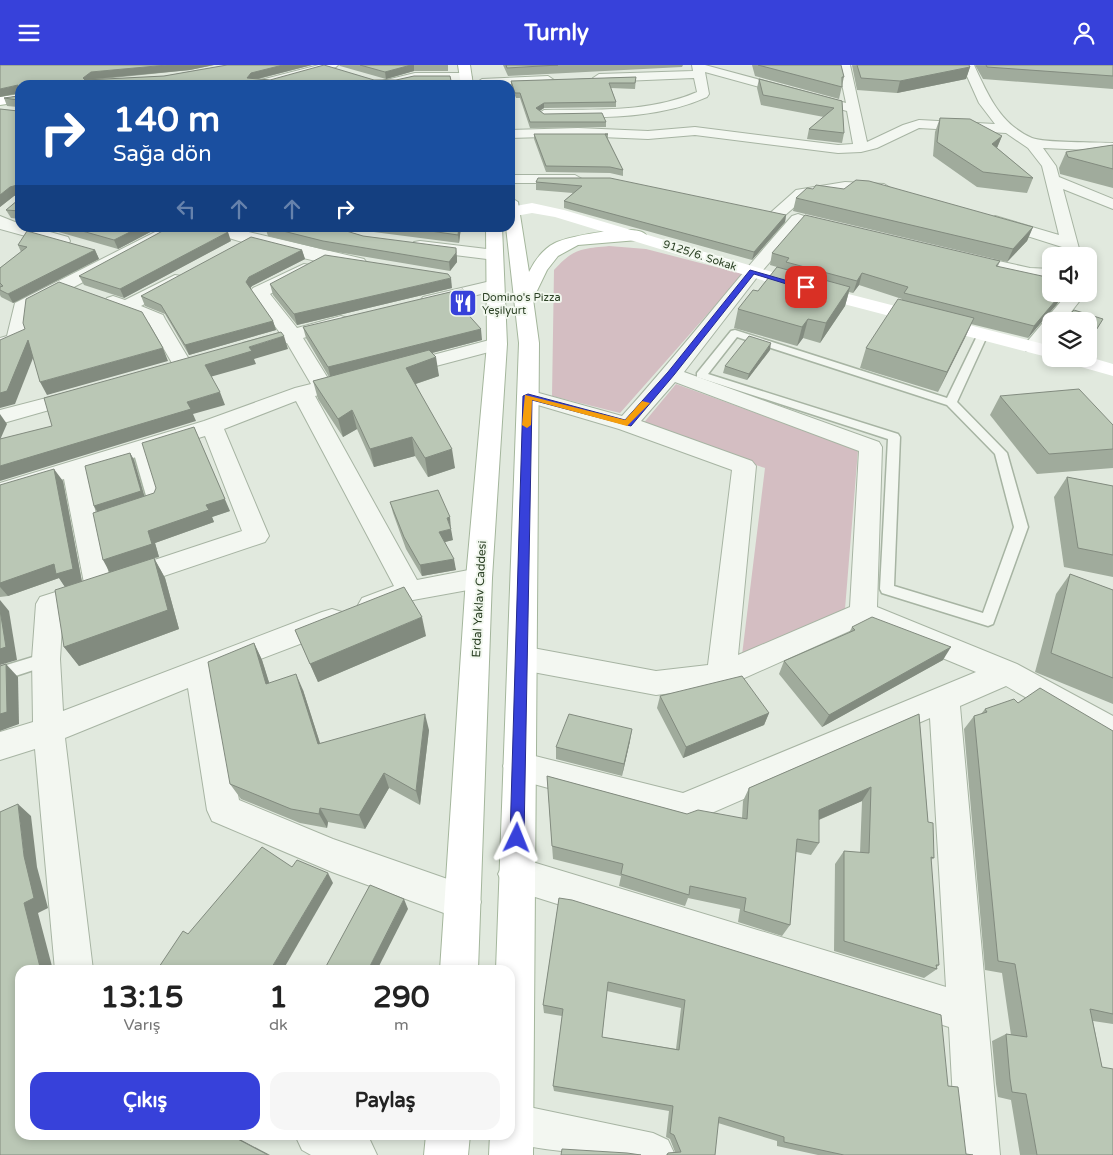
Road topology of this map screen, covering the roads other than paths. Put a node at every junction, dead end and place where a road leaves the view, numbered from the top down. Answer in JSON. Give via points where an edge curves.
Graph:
{"nodes":[{"id":1,"x":844,"y":65,"type":"edge"},
{"id":2,"x":968,"y":65,"type":"edge"},
{"id":3,"x":328,"y":66,"type":"edge"},
{"id":4,"x":398,"y":69,"type":"edge"},
{"id":5,"x":699,"y":69,"type":"edge"},
{"id":6,"x":270,"y":70,"type":"edge"},
{"id":7,"x":342,"y":72,"type":"edge"},
{"id":8,"x":286,"y":75,"type":"junction"},
{"id":9,"x":465,"y":76,"type":"edge"},
{"id":10,"x":415,"y":77,"type":"junction"},
{"id":11,"x":591,"y":79,"type":"edge"},
{"id":12,"x":272,"y":80,"type":"edge"},
{"id":13,"x":297,"y":80,"type":"edge"},
{"id":14,"x":403,"y":80,"type":"edge"},
{"id":15,"x":562,"y":80,"type":"edge"},
{"id":16,"x":515,"y":81,"type":"edge"},
{"id":17,"x":15,"y":90,"type":"edge"},
{"id":18,"x":0,"y":92,"type":"edge"},
{"id":19,"x":15,"y":99,"type":"edge"},
{"id":20,"x":0,"y":101,"type":"edge"},
{"id":21,"x":853,"y":109,"type":"junction"},
{"id":22,"x":0,"y":111,"type":"edge"},
{"id":23,"x":13,"y":113,"type":"edge"},
{"id":24,"x":528,"y":115,"type":"edge"},
{"id":25,"x":1011,"y":129,"type":"junction"},
{"id":26,"x":515,"y":134,"type":"edge"},
{"id":27,"x":1032,"y":143,"type":"junction"},
{"id":28,"x":1113,"y":147,"type":"edge"},
{"id":29,"x":861,"y":148,"type":"junction"},
{"id":30,"x":515,"y":179,"type":"edge"},
{"id":31,"x":592,"y":179,"type":"edge"},
{"id":32,"x":1052,"y":180,"type":"junction"},
{"id":33,"x":894,"y":192,"type":"edge"},
{"id":34,"x":1110,"y":202,"type":"edge"},
{"id":35,"x":758,"y":210,"type":"edge"},
{"id":36,"x":778,"y":214,"type":"junction"},
{"id":37,"x":980,"y":217,"type":"edge"},
{"id":38,"x":515,"y":218,"type":"edge"},
{"id":39,"x":515,"y":220,"type":"edge"},
{"id":40,"x":38,"y":232,"type":"edge"},
{"id":41,"x":168,"y":232,"type":"edge"},
{"id":42,"x":227,"y":232,"type":"edge"},
{"id":43,"x":261,"y":232,"type":"edge"},
{"id":44,"x":450,"y":232,"type":"edge"},
{"id":45,"x":505,"y":232,"type":"edge"},
{"id":46,"x":510,"y":232,"type":"edge"},
{"id":47,"x":638,"y":235,"type":"junction"},
{"id":48,"x":252,"y":238,"type":"junction"},
{"id":49,"x":402,"y":243,"type":"edge"},
{"id":50,"x":81,"y":246,"type":"edge"},
{"id":51,"x":1064,"y":247,"type":"edge"},
{"id":52,"x":1071,"y":247,"type":"edge"},
{"id":53,"x":100,"y":252,"type":"dead end"},
{"id":54,"x":227,"y":252,"type":"edge"},
{"id":55,"x":119,"y":257,"type":"junction"},
{"id":56,"x":325,"y":257,"type":"junction"},
{"id":57,"x":979,"y":262,"type":"edge"},
{"id":58,"x":373,"y":265,"type":"edge"},
{"id":59,"x":193,"y":270,"type":"edge"},
{"id":60,"x":752,"y":272,"type":"junction"},
{"id":61,"x":1042,"y":274,"type":"edge"},
{"id":62,"x":448,"y":277,"type":"edge"},
{"id":63,"x":496,"y":285,"type":"junction"},
{"id":64,"x":64,"y":287,"type":"junction"},
{"id":65,"x":524,"y":299,"type":"junction"},
{"id":66,"x":1069,"y":302,"type":"edge"},
{"id":67,"x":408,"y":306,"type":"edge"},
{"id":68,"x":126,"y":307,"type":"junction"},
{"id":69,"x":1061,"y":312,"type":"edge"},
{"id":70,"x":360,"y":318,"type":"edge"},
{"id":71,"x":292,"y":334,"type":"junction"},
{"id":72,"x":983,"y":334,"type":"junction"},
{"id":73,"x":0,"y":344,"type":"edge"},
{"id":74,"x":497,"y":344,"type":"junction"},
{"id":75,"x":1042,"y":350,"type":"edge"},
{"id":76,"x":228,"y":353,"type":"edge"},
{"id":77,"x":1097,"y":365,"type":"edge"},
{"id":78,"x":183,"y":366,"type":"edge"},
{"id":79,"x":1113,"y":370,"type":"edge"},
{"id":80,"x":671,"y":374,"type":"junction"},
{"id":81,"x":101,"y":389,"type":"edge"},
{"id":82,"x":313,"y":391,"type":"junction"},
{"id":83,"x":528,"y":396,"type":"junction"},
{"id":84,"x":951,"y":403,"type":"junction"},
{"id":85,"x":0,"y":417,"type":"edge"},
{"id":86,"x":627,"y":424,"type":"junction"},
{"id":87,"x":212,"y":426,"type":"junction"},
{"id":88,"x":138,"y":447,"type":"junction"},
{"id":89,"x":74,"y":468,"type":"junction"},
{"id":90,"x":0,"y":491,"type":"edge"},
{"id":91,"x":128,"y":510,"type":"edge"},
{"id":92,"x":479,"y":578,"type":"junction"},
{"id":93,"x":98,"y":588,"type":"junction"},
{"id":94,"x":410,"y":591,"type":"junction"},
{"id":95,"x":863,"y":613,"type":"junction"},
{"id":96,"x":46,"y":659,"type":"junction"},
{"id":97,"x":522,"y":659,"type":"junction"},
{"id":98,"x":200,"y":670,"type":"junction"},
{"id":99,"x":1007,"y":671,"type":"junction"},
{"id":100,"x":0,"y":674,"type":"edge"},
{"id":101,"x":721,"y":675,"type":"junction"},
{"id":102,"x":944,"y":699,"type":"junction"},
{"id":103,"x":49,"y":731,"type":"junction"},
{"id":104,"x":1113,"y":731,"type":"edge"},
{"id":105,"x":0,"y":746,"type":"edge"},
{"id":106,"x":519,"y":766,"type":"junction"},
{"id":107,"x":516,"y":874,"type":"junction"},
{"id":108,"x":463,"y":902,"type":"junction"},
{"id":109,"x":73,"y":965,"type":"edge"},
{"id":110,"x":459,"y":965,"type":"edge"},
{"id":111,"x":514,"y":965,"type":"edge"},
{"id":112,"x":968,"y":1013,"type":"junction"},
{"id":113,"x":515,"y":1139,"type":"edge"},
{"id":114,"x":326,"y":1140,"type":"edge"},
{"id":115,"x":448,"y":1140,"type":"edge"},
{"id":116,"x":355,"y":1155,"type":"edge"},
{"id":117,"x":446,"y":1155,"type":"edge"},
{"id":118,"x":653,"y":1155,"type":"edge"},
{"id":119,"x":978,"y":1155,"type":"edge"}],
"edges":[{"from":1,"to":21,"type":"street"},
{"from":2,"to":25,"type":"street","via":[[988,108]]},
{"from":3,"to":7,"type":"street"},
{"from":3,"to":8,"type":"street"},
{"from":4,"to":10,"type":"street"},
{"from":5,"to":11,"type":"street"},
{"from":5,"to":21,"type":"street"},
{"from":5,"to":24,"type":"street","via":[[704,94],[692,101],[641,110]]},
{"from":6,"to":8,"type":"street"},
{"from":8,"to":12,"type":"street"},
{"from":8,"to":13,"type":"street"},
{"from":9,"to":10,"type":"street"},
{"from":10,"to":14,"type":"street"},
{"from":15,"to":16,"type":"street"},
{"from":17,"to":18,"type":"main road"},
{"from":19,"to":20,"type":"main road"},
{"from":21,"to":29,"type":"street"},
{"from":22,"to":23,"type":"street"},
{"from":25,"to":27,"type":"street"},
{"from":25,"to":29,"type":"street","via":[[919,124]]},
{"from":26,"to":29,"type":"street","via":[[648,135],[696,131],[838,149]]},
{"from":27,"to":28,"type":"street"},
{"from":27,"to":32,"type":"street","via":[[1043,154]]},
{"from":30,"to":31,"type":"street"},
{"from":32,"to":34,"type":"street"},
{"from":32,"to":52,"type":"street"},
{"from":33,"to":36,"type":"street","via":[[845,186],[801,193]]},
{"from":35,"to":36,"type":"street"},
{"from":36,"to":60,"type":"street","via":[[805,221]]},
{"from":37,"to":51,"type":"street"},
{"from":38,"to":47,"type":"main road","name":"9125/6. Sokak","via":[[558,213]]},
{"from":39,"to":47,"type":"main road","name":"9125/6. Sokak"},
{"from":40,"to":50,"type":"street"},
{"from":41,"to":55,"type":"street"},
{"from":42,"to":48,"type":"street"},
{"from":43,"to":48,"type":"street"},
{"from":44,"to":49,"type":"street"},
{"from":45,"to":63,"type":"main road","name":"Erdal Yaklav Caddesi"},
{"from":46,"to":65,"type":"main road"},
{"from":47,"to":60,"type":"main road","name":"9125/6. Sokak"},
{"from":47,"to":65,"type":"main road","via":[[586,239],[563,245],[543,261]]},
{"from":48,"to":54,"type":"street"},
{"from":48,"to":56,"type":"street"},
{"from":53,"to":55,"type":"street"},
{"from":55,"to":64,"type":"street"},
{"from":56,"to":58,"type":"street"},
{"from":56,"to":71,"type":"street","via":[[259,292]]},
{"from":57,"to":61,"type":"street"},
{"from":59,"to":68,"type":"street"},
{"from":60,"to":72,"type":"main road","name":"9125/6. Sokak"},
{"from":60,"to":80,"type":"street"},
{"from":62,"to":63,"type":"street"},
{"from":63,"to":67,"type":"street"},
{"from":63,"to":74,"type":"main road","name":"Erdal Yaklav Caddesi"},
{"from":64,"to":68,"type":"street"},
{"from":64,"to":73,"type":"street","via":[[22,307],[16,339]]},
{"from":65,"to":83,"type":"main road"},
{"from":66,"to":69,"type":"street"},
{"from":68,"to":78,"type":"street","via":[[156,319]]},
{"from":70,"to":71,"type":"street"},
{"from":71,"to":76,"type":"street"},
{"from":71,"to":82,"type":"street"},
{"from":72,"to":75,"type":"main road","name":"9125/6. Sokak"},
{"from":72,"to":84,"type":"lane"},
{"from":74,"to":82,"type":"street"},
{"from":74,"to":92,"type":"main road","name":"Erdal Yaklav Caddesi"},
{"from":77,"to":79,"type":"main road"},
{"from":80,"to":86,"type":"street"},
{"from":80,"to":95,"type":"street","via":[[871,447]]},
{"from":81,"to":85,"type":"street"},
{"from":82,"to":87,"type":"street"},
{"from":82,"to":94,"type":"street"},
{"from":83,"to":86,"type":"street"},
{"from":83,"to":97,"type":"main road"},
{"from":84,"to":84,"type":"lane","via":[[1001,453],[1021,527],[988,620],[886,589],[894,437],[701,375],[734,333]]},
{"from":86,"to":101,"type":"street","via":[[744,466]]},
{"from":87,"to":88,"type":"street"},
{"from":87,"to":93,"type":"street","via":[[256,536]]},
{"from":88,"to":89,"type":"street"},
{"from":88,"to":91,"type":"lane","via":[[154,501]]},
{"from":89,"to":90,"type":"street"},
{"from":89,"to":93,"type":"street","via":[[93,522]]},
{"from":92,"to":94,"type":"street"},
{"from":92,"to":108,"type":"main road","name":"Erdal Yaklav Caddesi"},
{"from":93,"to":96,"type":"street","via":[[50,604]]},
{"from":94,"to":98,"type":"street"},
{"from":95,"to":99,"type":"street"},
{"from":95,"to":101,"type":"street"},
{"from":96,"to":100,"type":"lane"},
{"from":96,"to":103,"type":"street"},
{"from":97,"to":101,"type":"street","via":[[656,683]]},
{"from":97,"to":106,"type":"main road"},
{"from":98,"to":103,"type":"street"},
{"from":98,"to":108,"type":"street","via":[[224,810],[332,855]]},
{"from":99,"to":102,"type":"street"},
{"from":99,"to":104,"type":"street"},
{"from":102,"to":106,"type":"street","via":[[684,809]]},
{"from":102,"to":112,"type":"street"},
{"from":103,"to":105,"type":"street"},
{"from":103,"to":109,"type":"street"},
{"from":106,"to":107,"type":"main road"},
{"from":107,"to":111,"type":"main road"},
{"from":107,"to":112,"type":"street"},
{"from":108,"to":110,"type":"main road","name":"Erdal Yaklav Caddesi"},
{"from":112,"to":119,"type":"street"},
{"from":113,"to":118,"type":"street"},
{"from":114,"to":116,"type":"street"},
{"from":115,"to":117,"type":"main road"}]}
